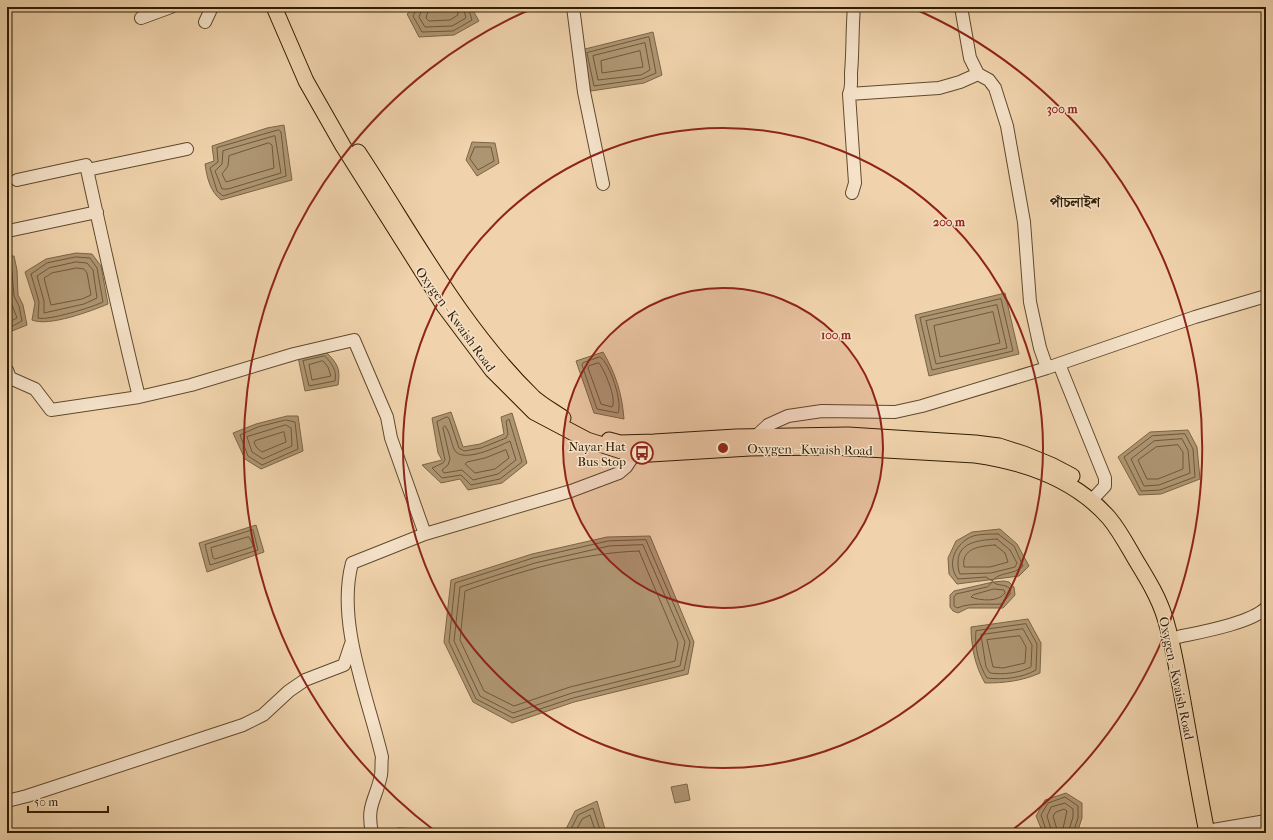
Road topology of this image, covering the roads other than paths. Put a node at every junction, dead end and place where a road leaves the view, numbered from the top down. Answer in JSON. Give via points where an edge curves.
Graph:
{"nodes":[{"id":1,"x":171,"y":7,"type":"edge"},
{"id":2,"x":212,"y":7,"type":"edge"},
{"id":3,"x":274,"y":7,"type":"edge"},
{"id":4,"x":285,"y":7,"type":"edge"},
{"id":5,"x":573,"y":7,"type":"edge"},
{"id":6,"x":854,"y":7,"type":"edge"},
{"id":7,"x":961,"y":7,"type":"edge"},
{"id":8,"x":141,"y":18,"type":"dead end"},
{"id":9,"x":205,"y":22,"type":"dead end"},
{"id":10,"x":978,"y":74,"type":"junction"},
{"id":11,"x":849,"y":94,"type":"junction"},
{"id":12,"x":187,"y":149,"type":"dead end"},
{"id":13,"x":87,"y":170,"type":"junction"},
{"id":14,"x":17,"y":180,"type":"dead end"},
{"id":15,"x":603,"y":184,"type":"dead end"},
{"id":16,"x":852,"y":192,"type":"dead end"},
{"id":17,"x":97,"y":212,"type":"junction"},
{"id":18,"x":8,"y":231,"type":"edge"},
{"id":19,"x":1266,"y":296,"type":"edge"},
{"id":20,"x":1059,"y":364,"type":"junction"},
{"id":21,"x":1047,"y":368,"type":"junction"},
{"id":22,"x":8,"y":377,"type":"edge"},
{"id":23,"x":139,"y":397,"type":"junction"},
{"id":24,"x":752,"y":442,"type":"junction"},
{"id":25,"x":634,"y":455,"type":"junction"},
{"id":26,"x":1094,"y":498,"type":"junction"},
{"id":27,"x":425,"y":534,"type":"junction"},
{"id":28,"x":1266,"y":608,"type":"edge"},
{"id":29,"x":1178,"y":637,"type":"junction"},
{"id":30,"x":351,"y":644,"type":"junction"},
{"id":31,"x":7,"y":801,"type":"edge"},
{"id":32,"x":1266,"y":821,"type":"edge"},
{"id":33,"x":1212,"y":832,"type":"edge"},
{"id":34,"x":372,"y":833,"type":"edge"}],
"edges":[{"from":1,"to":8,"type":"street"},
{"from":2,"to":9,"type":"street"},
{"from":3,"to":25,"type":"main road","name":"Oxygen - Kwaish Road","via":[[306,80],[343,146],[444,306],[492,370],[534,412],[587,440]]},
{"from":4,"to":24,"type":"main road","name":"Oxygen - Kwaish Road","via":[[304,54],[337,119],[407,230],[457,306],[500,362],[534,398],[576,426],[598,437],[620,442]]},
{"from":5,"to":15,"type":"street","via":[[584,92]]},
{"from":6,"to":11,"type":"street"},
{"from":7,"to":10,"type":"street","via":[[970,58]]},
{"from":10,"to":11,"type":"street","via":[[939,88]]},
{"from":10,"to":21,"type":"street","via":[[989,80],[995,88],[1007,126],[1024,222],[1030,302]]},
{"from":11,"to":16,"type":"street","via":[[855,183]]},
{"from":12,"to":13,"type":"street"},
{"from":13,"to":14,"type":"street","via":[[86,165]]},
{"from":13,"to":17,"type":"street"},
{"from":17,"to":18,"type":"street"},
{"from":17,"to":23,"type":"street","via":[[116,307]]},
{"from":19,"to":20,"type":"street","via":[[1195,317]]},
{"from":20,"to":21,"type":"street"},
{"from":20,"to":26,"type":"street","via":[[1105,478],[1105,486]]},
{"from":21,"to":24,"type":"street","via":[[895,412],[822,411],[788,416],[768,425]]},
{"from":22,"to":23,"type":"street","via":[[35,389],[51,410]]},
{"from":23,"to":27,"type":"street","via":[[354,340],[387,417],[391,438]]},
{"from":24,"to":25,"type":"main road","name":"Oxygen - Kwaish Road"},
{"from":24,"to":26,"type":"main road","name":"Oxygen - Kwaish Road","via":[[998,458],[1025,465]]},
{"from":25,"to":27,"type":"street","via":[[619,473],[572,491]]},
{"from":26,"to":29,"type":"main road","name":"Oxygen - Kwaish Road","via":[[1114,512],[1158,583],[1166,597]]},
{"from":26,"to":33,"type":"main road","name":"Oxygen - Kwaish Road","via":[[1153,588],[1165,618]]},
{"from":27,"to":30,"type":"street","via":[[352,563],[348,580]]},
{"from":28,"to":29,"type":"street","via":[[1249,618]]},
{"from":29,"to":33,"type":"main road","name":"Oxygen - Kwaish Road"},
{"from":30,"to":31,"type":"street","via":[[344,665],[305,680],[288,691],[263,715],[243,725]]},
{"from":30,"to":34,"type":"street","via":[[382,756],[381,776],[371,802],[369,820]]},
{"from":32,"to":33,"type":"street"}]}
